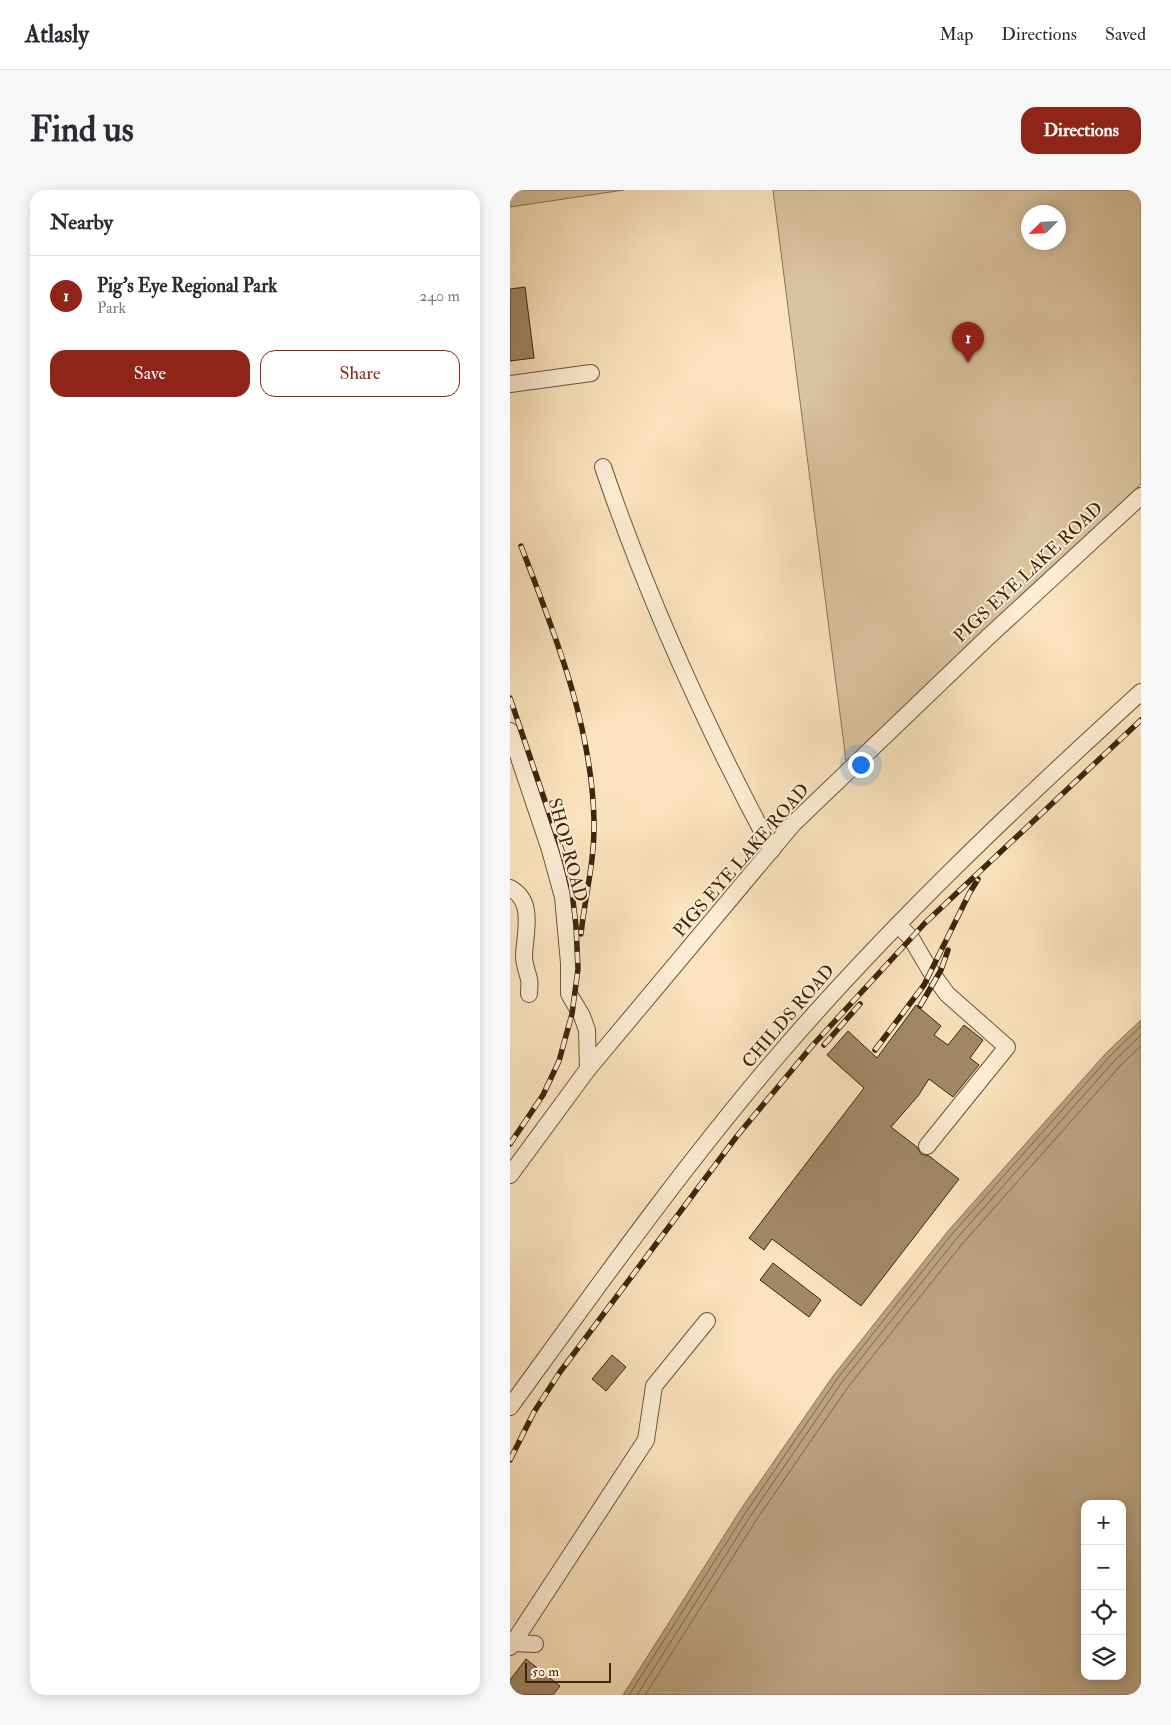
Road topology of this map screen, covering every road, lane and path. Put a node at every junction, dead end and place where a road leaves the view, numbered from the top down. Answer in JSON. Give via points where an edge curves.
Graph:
{"nodes":[{"id":1,"x":591,"y":373,"type":"dead end"},
{"id":2,"x":510,"y":384,"type":"edge"},
{"id":3,"x":603,"y":467,"type":"dead end"},
{"id":4,"x":1141,"y":496,"type":"edge"},
{"id":5,"x":1141,"y":692,"type":"edge"},
{"id":6,"x":510,"y":731,"type":"edge"},
{"id":7,"x":772,"y":850,"type":"junction"},
{"id":8,"x":510,"y":888,"type":"edge"},
{"id":9,"x":898,"y":926,"type":"junction"},
{"id":10,"x":529,"y":994,"type":"dead end"},
{"id":11,"x":588,"y":1069,"type":"junction"},
{"id":12,"x":927,"y":1146,"type":"dead end"},
{"id":13,"x":510,"y":1175,"type":"edge"},
{"id":14,"x":708,"y":1321,"type":"dead end"},
{"id":15,"x":510,"y":1407,"type":"edge"},
{"id":16,"x":535,"y":1644,"type":"dead end"},
{"id":17,"x":511,"y":1645,"type":"edge"}],
"edges":[{"from":1,"to":2,"type":"street"},
{"from":3,"to":7,"type":"street","via":[[670,640]]},
{"from":4,"to":7,"type":"street","name":"PIGS EYE LAKE ROAD","via":[[986,638],[794,824]]},
{"from":5,"to":9,"type":"street","name":"CHILDS ROAD","via":[[1059,767]]},
{"from":6,"to":11,"type":"street","name":"SHOP ROAD","via":[[563,898],[569,963],[568,994],[587,1030]]},
{"from":7,"to":11,"type":"street","name":"PIGS EYE LAKE ROAD"},
{"from":8,"to":10,"type":"street","via":[[522,896],[526,911],[524,957]]},
{"from":9,"to":12,"type":"street","via":[[911,938],[947,994],[1008,1048]]},
{"from":9,"to":15,"type":"street","name":"CHILDS ROAD","via":[[801,1030],[723,1121],[648,1217]]},
{"from":11,"to":13,"type":"street","name":"PIGS EYE LAKE ROAD"},
{"from":14,"to":17,"type":"street","via":[[654,1386],[646,1440]]},
{"from":16,"to":17,"type":"street"}]}
